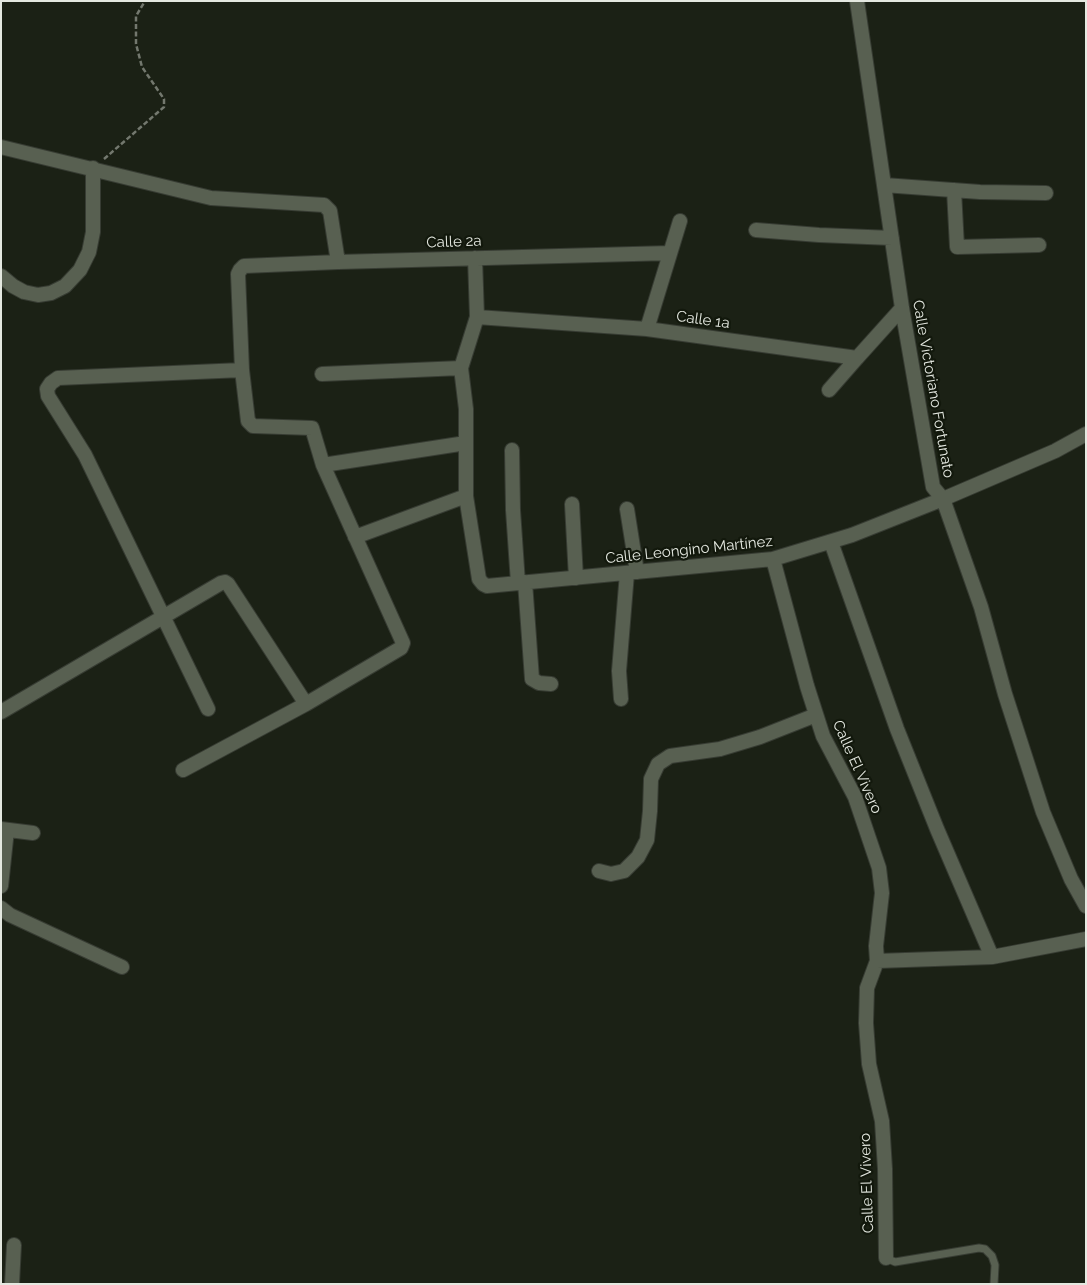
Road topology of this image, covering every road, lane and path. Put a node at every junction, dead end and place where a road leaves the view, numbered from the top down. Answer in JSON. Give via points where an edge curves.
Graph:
{"nodes":[{"id":1,"x":145,"y":1,"type":"edge"},
{"id":2,"x":857,"y":1,"type":"edge"},
{"id":3,"x":1,"y":147,"type":"edge"},
{"id":4,"x":93,"y":168,"type":"junction"},
{"id":5,"x":884,"y":185,"type":"junction"},
{"id":6,"x":954,"y":190,"type":"junction"},
{"id":7,"x":1046,"y":193,"type":"dead end"},
{"id":8,"x":680,"y":221,"type":"dead end"},
{"id":9,"x":756,"y":230,"type":"dead end"},
{"id":10,"x":892,"y":238,"type":"junction"},
{"id":11,"x":1039,"y":245,"type":"dead end"},
{"id":12,"x":670,"y":253,"type":"junction"},
{"id":13,"x":475,"y":258,"type":"junction"},
{"id":14,"x":338,"y":262,"type":"junction"},
{"id":15,"x":1,"y":276,"type":"edge"},
{"id":16,"x":902,"y":308,"type":"junction"},
{"id":17,"x":477,"y":317,"type":"junction"},
{"id":18,"x":647,"y":329,"type":"junction"},
{"id":19,"x":857,"y":358,"type":"junction"},
{"id":20,"x":461,"y":368,"type":"junction"},
{"id":21,"x":242,"y":370,"type":"junction"},
{"id":22,"x":322,"y":374,"type":"dead end"},
{"id":23,"x":830,"y":390,"type":"dead end"},
{"id":24,"x":1086,"y":434,"type":"edge"},
{"id":25,"x":466,"y":442,"type":"junction"},
{"id":26,"x":512,"y":450,"type":"dead end"},
{"id":27,"x":323,"y":465,"type":"junction"},
{"id":28,"x":466,"y":496,"type":"junction"},
{"id":29,"x":943,"y":499,"type":"junction"},
{"id":30,"x":572,"y":504,"type":"dead end"},
{"id":31,"x":627,"y":509,"type":"dead end"},
{"id":32,"x":355,"y":537,"type":"junction"},
{"id":33,"x":831,"y":542,"type":"junction"},
{"id":34,"x":773,"y":559,"type":"junction"},
{"id":35,"x":632,"y":573,"type":"junction"},
{"id":36,"x":576,"y":578,"type":"junction"},
{"id":37,"x":521,"y":583,"type":"junction"},
{"id":38,"x":164,"y":617,"type":"junction"},
{"id":39,"x":551,"y":684,"type":"dead end"},
{"id":40,"x":621,"y":699,"type":"dead end"},
{"id":41,"x":306,"y":704,"type":"junction"},
{"id":42,"x":208,"y":709,"type":"dead end"},
{"id":43,"x":1,"y":712,"type":"edge"},
{"id":44,"x":816,"y":714,"type":"junction"},
{"id":45,"x":183,"y":770,"type":"dead end"},
{"id":46,"x":4,"y":829,"type":"edge"},
{"id":47,"x":33,"y":833,"type":"dead end"},
{"id":48,"x":599,"y":871,"type":"dead end"},
{"id":49,"x":1,"y":886,"type":"edge"},
{"id":50,"x":1081,"y":887,"type":"edge"},
{"id":51,"x":1086,"y":906,"type":"edge"},
{"id":52,"x":1,"y":908,"type":"edge"},
{"id":53,"x":1086,"y":939,"type":"edge"},
{"id":54,"x":992,"y":956,"type":"junction"},
{"id":55,"x":877,"y":961,"type":"junction"},
{"id":56,"x":122,"y":966,"type":"dead end"},
{"id":57,"x":14,"y":1245,"type":"dead end"},
{"id":58,"x":886,"y":1258,"type":"joint"},
{"id":59,"x":12,"y":1284,"type":"edge"},
{"id":60,"x":994,"y":1284,"type":"edge"}],
"edges":[{"from":1,"to":4,"type":"path","via":[[136,16],[136,44],[142,67],[164,99],[164,107]]},
{"from":2,"to":5,"type":"street","name":"Calle Victoriano Fortunato"},
{"from":3,"to":4,"type":"street"},
{"from":4,"to":14,"type":"street","via":[[211,198],[324,205],[330,210]]},
{"from":4,"to":15,"type":"street","via":[[93,232],[89,252],[80,270],[65,286],[51,293],[38,294],[24,292]]},
{"from":5,"to":6,"type":"street"},
{"from":5,"to":10,"type":"street","name":"Calle Victoriano Fortunato"},
{"from":6,"to":7,"type":"street"},
{"from":6,"to":11,"type":"street","via":[[957,247]]},
{"from":8,"to":12,"type":"street"},
{"from":9,"to":10,"type":"street"},
{"from":10,"to":16,"type":"street","name":"Calle Victoriano Fortunato"},
{"from":12,"to":13,"type":"street","name":"Calle 2a"},
{"from":12,"to":18,"type":"street"},
{"from":13,"to":14,"type":"street","name":"Calle 2a"},
{"from":13,"to":17,"type":"street"},
{"from":14,"to":21,"type":"street","name":"Calle 2a","via":[[244,266],[240,270]]},
{"from":16,"to":19,"type":"street"},
{"from":16,"to":29,"type":"street","name":"Calle Victoriano Fortunato","via":[[933,487]]},
{"from":17,"to":18,"type":"street","name":"Calle 1a"},
{"from":17,"to":20,"type":"street"},
{"from":18,"to":19,"type":"street","name":"Calle 1a"},
{"from":19,"to":23,"type":"street"},
{"from":20,"to":22,"type":"street"},
{"from":20,"to":25,"type":"street"},
{"from":21,"to":27,"type":"street","via":[[249,424],[312,428]]},
{"from":21,"to":38,"type":"street","via":[[58,378],[47,389],[48,396],[85,455]]},
{"from":24,"to":29,"type":"street","name":"Calle Leongino Martínez","via":[[1055,451]]},
{"from":25,"to":27,"type":"street"},
{"from":25,"to":28,"type":"street"},
{"from":26,"to":37,"type":"street","via":[[513,510]]},
{"from":27,"to":32,"type":"street"},
{"from":28,"to":32,"type":"street"},
{"from":28,"to":37,"type":"street","name":"Calle Leongino Martínez","via":[[479,579],[488,586]]},
{"from":29,"to":33,"type":"street","name":"Calle Leongino Martínez"},
{"from":29,"to":50,"type":"street","name":"Calle Victoriano Fortunato","via":[[981,607],[1004,694],[1043,812]]},
{"from":30,"to":36,"type":"street"},
{"from":31,"to":35,"type":"street"},
{"from":32,"to":41,"type":"street","via":[[403,643],[401,648]]},
{"from":33,"to":34,"type":"street","name":"Calle Leongino Martínez"},
{"from":33,"to":54,"type":"street","via":[[896,729]]},
{"from":34,"to":35,"type":"street","name":"Calle Leongino Martínez"},
{"from":34,"to":44,"type":"street","name":"Calle El Vivero"},
{"from":35,"to":36,"type":"street","name":"Calle Leongino Martínez"},
{"from":35,"to":40,"type":"street","via":[[619,671]]},
{"from":36,"to":37,"type":"street","name":"Calle Leongino Martínez"},
{"from":37,"to":39,"type":"street","via":[[532,678],[539,683]]},
{"from":38,"to":41,"type":"street","via":[[221,583],[228,584]]},
{"from":38,"to":42,"type":"street"},
{"from":38,"to":43,"type":"street"},
{"from":41,"to":45,"type":"street"},
{"from":44,"to":48,"type":"street","via":[[760,737],[720,749],[670,756],[658,764],[651,778],[647,840],[638,857],[624,871],[611,874]]},
{"from":44,"to":55,"type":"street","name":"Calle El Vivero","via":[[823,736],[855,797],[879,868],[882,893]]},
{"from":46,"to":47,"type":"street"},
{"from":46,"to":49,"type":"street"},
{"from":50,"to":51,"type":"street","name":"Calle Victoriano Fortunato"},
{"from":52,"to":56,"type":"street"},
{"from":53,"to":54,"type":"street"},
{"from":54,"to":55,"type":"street"},
{"from":55,"to":58,"type":"street","name":"Calle El Vivero","via":[[867,988],[866,1023],[869,1064],[882,1121]]},
{"from":57,"to":59,"type":"street"},
{"from":58,"to":60,"type":"lane","via":[[894,1262],[985,1249],[995,1265]]}]}
